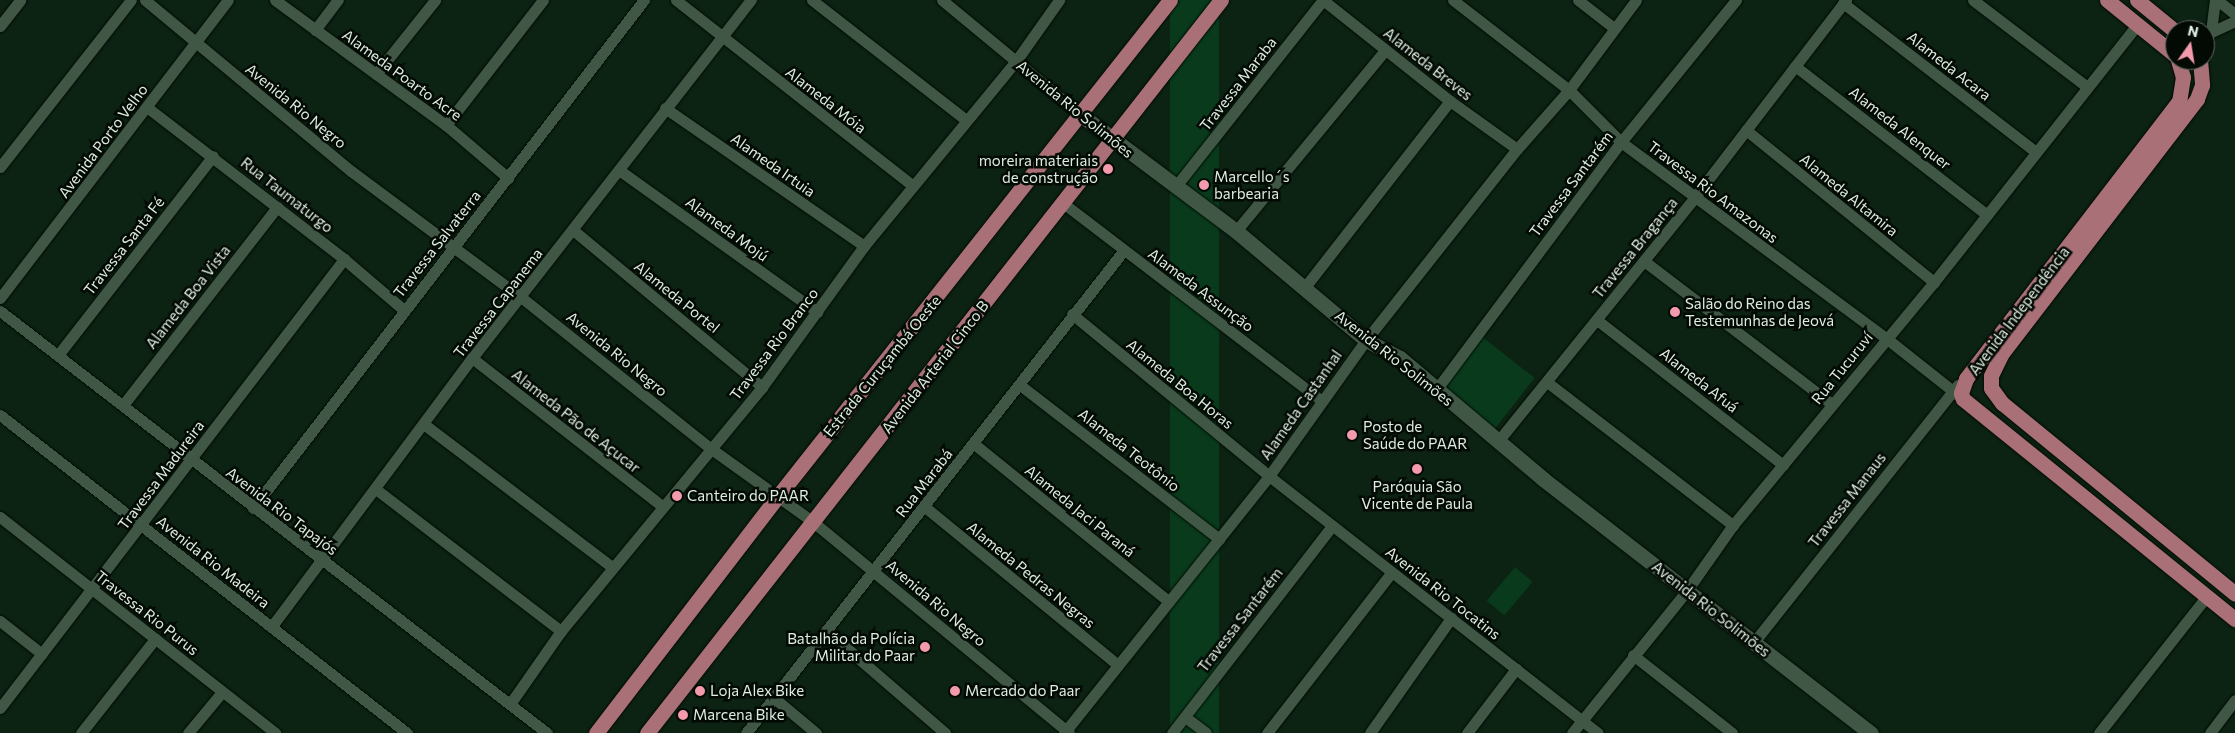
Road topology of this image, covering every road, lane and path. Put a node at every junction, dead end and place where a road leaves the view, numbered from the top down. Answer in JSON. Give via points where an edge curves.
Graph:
{"nodes":[{"id":1,"x":131,"y":0,"type":"edge"},
{"id":2,"x":145,"y":0,"type":"edge"},
{"id":3,"x":228,"y":0,"type":"edge"},
{"id":4,"x":275,"y":0,"type":"edge"},
{"id":5,"x":338,"y":0,"type":"edge"},
{"id":6,"x":435,"y":0,"type":"edge"},
{"id":7,"x":543,"y":0,"type":"edge"},
{"id":8,"x":644,"y":0,"type":"edge"},
{"id":9,"x":676,"y":0,"type":"edge"},
{"id":10,"x":751,"y":0,"type":"edge"},
{"id":11,"x":812,"y":0,"type":"edge"},
{"id":12,"x":1059,"y":0,"type":"edge"},
{"id":13,"x":1170,"y":0,"type":"edge"},
{"id":14,"x":1221,"y":0,"type":"edge"},
{"id":15,"x":1323,"y":0,"type":"edge"},
{"id":16,"x":1453,"y":0,"type":"edge"},
{"id":17,"x":1578,"y":0,"type":"edge"},
{"id":18,"x":1636,"y":0,"type":"edge"},
{"id":19,"x":1736,"y":0,"type":"edge"},
{"id":20,"x":1973,"y":0,"type":"edge"},
{"id":21,"x":2107,"y":0,"type":"edge"},
{"id":22,"x":2137,"y":0,"type":"edge"},
{"id":23,"x":2216,"y":0,"type":"edge"},
{"id":24,"x":14,"y":2,"type":"edge"},
{"id":25,"x":949,"y":2,"type":"edge"},
{"id":26,"x":1845,"y":2,"type":"edge"},
{"id":27,"x":2235,"y":14,"type":"edge"},
{"id":28,"x":2211,"y":20,"type":"edge"},
{"id":29,"x":2235,"y":21,"type":"edge"},
{"id":30,"x":2165,"y":23,"type":"edge"},
{"id":31,"x":2138,"y":24,"type":"junction"},
{"id":32,"x":0,"y":26,"type":"edge"},
{"id":33,"x":1614,"y":28,"type":"junction"},
{"id":34,"x":315,"y":30,"type":"junction"},
{"id":35,"x":2215,"y":31,"type":"edge"},
{"id":36,"x":721,"y":38,"type":"junction"},
{"id":37,"x":194,"y":43,"type":"junction"},
{"id":38,"x":2165,"y":47,"type":"edge"},
{"id":39,"x":1384,"y":50,"type":"junction"},
{"id":40,"x":1016,"y":61,"type":"junction"},
{"id":41,"x":1795,"y":66,"type":"junction"},
{"id":42,"x":2181,"y":70,"type":"edge"},
{"id":43,"x":2201,"y":70,"type":"edge"},
{"id":44,"x":376,"y":74,"type":"junction"},
{"id":45,"x":2087,"y":87,"type":"junction"},
{"id":46,"x":1569,"y":90,"type":"junction"},
{"id":47,"x":1450,"y":101,"type":"junction"},
{"id":48,"x":148,"y":108,"type":"junction"},
{"id":49,"x":665,"y":108,"type":"junction"},
{"id":50,"x":1081,"y":115,"type":"junction"},
{"id":51,"x":966,"y":120,"type":"junction"},
{"id":52,"x":446,"y":125,"type":"junction"},
{"id":53,"x":1746,"y":130,"type":"junction"},
{"id":54,"x":1112,"y":140,"type":"junction"},
{"id":55,"x":1621,"y":142,"type":"junction"},
{"id":56,"x":1517,"y":149,"type":"junction"},
{"id":57,"x":2036,"y":152,"type":"junction"},
{"id":58,"x":213,"y":156,"type":"junction"},
{"id":59,"x":0,"y":167,"type":"edge"},
{"id":60,"x":619,"y":170,"type":"junction"},
{"id":61,"x":508,"y":178,"type":"junction"},
{"id":62,"x":912,"y":185,"type":"junction"},
{"id":63,"x":1176,"y":186,"type":"junction"},
{"id":64,"x":1694,"y":198,"type":"junction"},
{"id":65,"x":1063,"y":203,"type":"junction"},
{"id":66,"x":277,"y":207,"type":"junction"},
{"id":67,"x":1987,"y":214,"type":"junction"},
{"id":68,"x":573,"y":230,"type":"junction"},
{"id":69,"x":1236,"y":231,"type":"junction"},
{"id":70,"x":864,"y":246,"type":"junction"},
{"id":71,"x":454,"y":247,"type":"junction"},
{"id":72,"x":1124,"y":250,"type":"junction"},
{"id":73,"x":344,"y":259,"type":"junction"},
{"id":74,"x":1644,"y":261,"type":"junction"},
{"id":75,"x":1934,"y":282,"type":"junction"},
{"id":76,"x":1304,"y":286,"type":"junction"},
{"id":77,"x":0,"y":298,"type":"edge"},
{"id":78,"x":522,"y":298,"type":"junction"},
{"id":79,"x":404,"y":310,"type":"junction"},
{"id":80,"x":0,"y":311,"type":"edge"},
{"id":81,"x":817,"y":312,"type":"junction"},
{"id":82,"x":1072,"y":314,"type":"junction"},
{"id":83,"x":1597,"y":320,"type":"junction"},
{"id":84,"x":1886,"y":338,"type":"junction"},
{"id":85,"x":1366,"y":340,"type":"junction"},
{"id":86,"x":58,"y":355,"type":"junction"},
{"id":87,"x":472,"y":358,"type":"junction"},
{"id":88,"x":1547,"y":382,"type":"junction"},
{"id":89,"x":1020,"y":385,"type":"junction"},
{"id":90,"x":762,"y":387,"type":"junction"},
{"id":91,"x":1436,"y":390,"type":"junction"},
{"id":92,"x":1958,"y":394,"type":"junction"},
{"id":93,"x":1322,"y":401,"type":"junction"},
{"id":94,"x":1832,"y":404,"type":"junction"},
{"id":95,"x":124,"y":405,"type":"junction"},
{"id":96,"x":0,"y":415,"type":"edge"},
{"id":97,"x":425,"y":425,"type":"junction"},
{"id":98,"x":1499,"y":440,"type":"junction"},
{"id":99,"x":973,"y":444,"type":"junction"},
{"id":100,"x":710,"y":448,"type":"junction"},
{"id":101,"x":191,"y":461,"type":"junction"},
{"id":102,"x":1783,"y":465,"type":"junction"},
{"id":103,"x":1269,"y":476,"type":"junction"},
{"id":104,"x":377,"y":490,"type":"junction"},
{"id":105,"x":778,"y":496,"type":"junction"},
{"id":106,"x":662,"y":506,"type":"junction"},
{"id":107,"x":925,"y":507,"type":"junction"},
{"id":108,"x":253,"y":508,"type":"junction"},
{"id":109,"x":0,"y":517,"type":"edge"},
{"id":110,"x":814,"y":523,"type":"junction"},
{"id":111,"x":1733,"y":525,"type":"junction"},
{"id":112,"x":142,"y":526,"type":"junction"},
{"id":113,"x":1332,"y":526,"type":"junction"},
{"id":114,"x":1219,"y":539,"type":"junction"},
{"id":115,"x":322,"y":561,"type":"junction"},
{"id":116,"x":612,"y":567,"type":"junction"},
{"id":117,"x":874,"y":571,"type":"junction"},
{"id":118,"x":1392,"y":573,"type":"junction"},
{"id":119,"x":1688,"y":588,"type":"junction"},
{"id":120,"x":92,"y":590,"type":"junction"},
{"id":121,"x":2235,"y":594,"type":"edge"},
{"id":122,"x":2206,"y":596,"type":"junction"},
{"id":123,"x":1169,"y":602,"type":"junction"},
{"id":124,"x":2235,"y":604,"type":"edge"},
{"id":125,"x":1451,"y":618,"type":"junction"},
{"id":126,"x":2235,"y":619,"type":"edge"},
{"id":127,"x":0,"y":621,"type":"edge"},
{"id":128,"x":272,"y":626,"type":"junction"},
{"id":129,"x":561,"y":631,"type":"junction"},
{"id":130,"x":828,"y":632,"type":"junction"},
{"id":131,"x":155,"y":639,"type":"junction"},
{"id":132,"x":1754,"y":642,"type":"junction"},
{"id":133,"x":42,"y":654,"type":"junction"},
{"id":134,"x":1633,"y":655,"type":"junction"},
{"id":135,"x":1118,"y":665,"type":"junction"},
{"id":136,"x":1516,"y":669,"type":"junction"},
{"id":137,"x":222,"y":692,"type":"junction"},
{"id":138,"x":774,"y":698,"type":"junction"},
{"id":139,"x":2235,"y":700,"type":"edge"},
{"id":140,"x":510,"y":704,"type":"junction"},
{"id":141,"x":0,"y":708,"type":"edge"},
{"id":142,"x":1184,"y":717,"type":"junction"},
{"id":143,"x":1582,"y":721,"type":"junction"},
{"id":144,"x":1066,"y":732,"type":"edge"},
{"id":145,"x":81,"y":733,"type":"edge"},
{"id":146,"x":188,"y":733,"type":"edge"},
{"id":147,"x":275,"y":733,"type":"edge"},
{"id":148,"x":407,"y":733,"type":"edge"},
{"id":149,"x":547,"y":733,"type":"edge"},
{"id":150,"x":596,"y":733,"type":"edge"},
{"id":151,"x":647,"y":733,"type":"edge"},
{"id":152,"x":746,"y":733,"type":"edge"},
{"id":153,"x":816,"y":733,"type":"edge"},
{"id":154,"x":945,"y":733,"type":"edge"},
{"id":155,"x":1172,"y":733,"type":"edge"},
{"id":156,"x":1206,"y":733,"type":"edge"},
{"id":157,"x":1267,"y":733,"type":"edge"},
{"id":158,"x":1370,"y":733,"type":"edge"},
{"id":159,"x":1467,"y":733,"type":"edge"},
{"id":160,"x":1572,"y":733,"type":"edge"},
{"id":161,"x":1598,"y":733,"type":"edge"},
{"id":162,"x":1732,"y":733,"type":"edge"},
{"id":163,"x":1871,"y":733,"type":"edge"},
{"id":164,"x":2099,"y":733,"type":"edge"},
{"id":165,"x":2210,"y":733,"type":"edge"}],
"edges":[{"from":1,"to":59,"type":"street"},
{"from":2,"to":37,"type":"street","name":"Avenida Rio Negro"},
{"from":3,"to":37,"type":"street","name":"Avenida Porto Velho"},
{"from":4,"to":34,"type":"street","name":"Alameda Poarto Acre"},
{"from":5,"to":34,"type":"street"},
{"from":6,"to":44,"type":"street"},
{"from":7,"to":52,"type":"street"},
{"from":8,"to":61,"type":"street","name":"Travessa Salvaterra"},
{"from":9,"to":36,"type":"street","name":"Alameda Móia"},
{"from":10,"to":36,"type":"street","name":"Travessa Capanema"},
{"from":11,"to":51,"type":"street"},
{"from":12,"to":40,"type":"street","name":"Travessa Rio Branco"},
{"from":13,"to":50,"type":"main road","name":"Estrada Curuçambá Oeste"},
{"from":14,"to":54,"type":"main road","name":"Avenida Arterial Cinco B"},
{"from":15,"to":39,"type":"street","name":"Alameda Breves"},
{"from":15,"to":63,"type":"street","name":"Travessa Maraba"},
{"from":16,"to":46,"type":"street","name":"Travessa Rio Amazonas"},
{"from":17,"to":33,"type":"street"},
{"from":18,"to":33,"type":"street","name":"Alameda Castanhal"},
{"from":19,"to":55,"type":"street","name":"Travessa Santarém"},
{"from":20,"to":45,"type":"street"},
{"from":21,"to":31,"type":"main road"},
{"from":22,"to":30,"type":"main road"},
{"from":23,"to":27,"type":"street"},
{"from":23,"to":28,"type":"street"},
{"from":24,"to":32,"type":"street"},
{"from":25,"to":40,"type":"street","name":"Avenida Rio Solimões"},
{"from":26,"to":41,"type":"street","name":"Travessa Bragança"},
{"from":26,"to":57,"type":"street","name":"Alameda Acara"},
{"from":29,"to":35,"type":"street"},
{"from":31,"to":38,"type":"main road"},
{"from":31,"to":45,"type":"street","name":"Rua Tucuruví"},
{"from":33,"to":46,"type":"street","name":"Alameda Castanhal"},
{"from":34,"to":44,"type":"street","name":"Alameda Poarto Acre"},
{"from":36,"to":49,"type":"street","name":"Travessa Capanema"},
{"from":36,"to":62,"type":"street","name":"Alameda Móia"},
{"from":37,"to":48,"type":"street","name":"Avenida Porto Velho"},
{"from":37,"to":71,"type":"street","name":"Avenida Rio Negro","via":[[351,171]]},
{"from":39,"to":47,"type":"street","name":"Alameda Breves"},
{"from":39,"to":69,"type":"street"},
{"from":40,"to":50,"type":"street","name":"Avenida Rio Solimões"},
{"from":40,"to":51,"type":"street","name":"Travessa Rio Branco"},
{"from":41,"to":53,"type":"street","name":"Travessa Bragança"},
{"from":41,"to":67,"type":"street","name":"Alameda Alenquer"},
{"from":42,"to":92,"type":"main road","name":"Avenida Independência","via":[[2179,101],[1966,379]]},
{"from":43,"to":121,"type":"main road","name":"Avenida Independência","via":[[2197,100],[2002,353],[1991,376],[1991,388],[2002,403]]},
{"from":44,"to":52,"type":"street","name":"Alameda Poarto Acre"},
{"from":45,"to":57,"type":"street","name":"Rua Tucuruví"},
{"from":46,"to":55,"type":"street","name":"Travessa Rio Amazonas"},
{"from":46,"to":56,"type":"street","name":"Alameda Castanhal"},
{"from":47,"to":56,"type":"street","name":"Alameda Breves"},
{"from":47,"to":76,"type":"street"},
{"from":48,"to":58,"type":"street","name":"Rua Taumaturgo"},
{"from":48,"to":77,"type":"street","name":"Avenida Porto Velho"},
{"from":49,"to":60,"type":"street","name":"Travessa Capanema"},
{"from":49,"to":70,"type":"street","name":"Alameda Irtuia"},
{"from":50,"to":54,"type":"main road","name":"Avenida Rio Solimões"},
{"from":50,"to":105,"type":"main road","name":"Estrada Curuçambá Oeste"},
{"from":51,"to":62,"type":"street","name":"Travessa Rio Branco"},
{"from":52,"to":61,"type":"street","name":"Alameda Poarto Acre"},
{"from":53,"to":64,"type":"street","name":"Travessa Bragança"},
{"from":53,"to":75,"type":"street","name":"Alameda Altamira"},
{"from":54,"to":63,"type":"main road","name":"Avenida Rio Solimões"},
{"from":54,"to":65,"type":"main road","name":"Avenida Arterial Cinco B"},
{"from":55,"to":64,"type":"street","name":"Travessa Rio Amazonas"},
{"from":55,"to":91,"type":"street","name":"Travessa Santarém"},
{"from":56,"to":85,"type":"street","name":"Alameda Castanhal"},
{"from":57,"to":67,"type":"street","name":"Rua Tucuruví"},
{"from":58,"to":66,"type":"street","name":"Rua Taumaturgo"},
{"from":58,"to":86,"type":"street","name":"Travessa Santa Fé"},
{"from":60,"to":68,"type":"street","name":"Travessa Capanema"},
{"from":60,"to":81,"type":"street","name":"Alameda Mojú"},
{"from":61,"to":71,"type":"street","name":"Travessa Salvaterra"},
{"from":62,"to":70,"type":"street","name":"Travessa Rio Branco"},
{"from":63,"to":69,"type":"main road","name":"Avenida Rio Solimões"},
{"from":64,"to":74,"type":"street","name":"Travessa Bragança"},
{"from":64,"to":84,"type":"street","name":"Travessa Rio Amazonas"},
{"from":65,"to":72,"type":"street","name":"Alameda Assunção"},
{"from":65,"to":110,"type":"main road","name":"Avenida Arterial Cinco B"},
{"from":66,"to":73,"type":"street","name":"Rua Taumaturgo"},
{"from":66,"to":95,"type":"street","name":"Alameda Boa Vista"},
{"from":67,"to":75,"type":"street","name":"Rua Tucuruví"},
{"from":68,"to":78,"type":"street","name":"Travessa Capanema"},
{"from":68,"to":90,"type":"street","name":"Alameda Portel"},
{"from":69,"to":76,"type":"main road","name":"Avenida Rio Solimões"},
{"from":70,"to":81,"type":"street","name":"Travessa Rio Branco"},
{"from":71,"to":78,"type":"street","name":"Avenida Rio Negro"},
{"from":71,"to":79,"type":"street","name":"Travessa Salvaterra"},
{"from":72,"to":82,"type":"street","name":"Rua Marabá"},
{"from":72,"to":93,"type":"street","name":"Alameda Assunção"},
{"from":73,"to":79,"type":"street","name":"Rua Taumaturgo"},
{"from":73,"to":101,"type":"street","name":"Travessa Madureira"},
{"from":74,"to":83,"type":"street","name":"Travessa Bragança"},
{"from":74,"to":94,"type":"street"},
{"from":75,"to":84,"type":"street","name":"Rua Tucuruví"},
{"from":76,"to":85,"type":"main road","name":"Avenida Rio Solimões"},
{"from":78,"to":87,"type":"street","name":"Travessa Capanema"},
{"from":78,"to":100,"type":"street","name":"Avenida Rio Negro"},
{"from":79,"to":108,"type":"street","name":"Travessa Salvaterra"},
{"from":80,"to":86,"type":"street","name":"Avenida Rio Tapajós"},
{"from":81,"to":90,"type":"street","name":"Travessa Rio Branco"},
{"from":82,"to":89,"type":"street","name":"Rua Marabá"},
{"from":82,"to":103,"type":"street","name":"Alameda Boa Horas"},
{"from":83,"to":88,"type":"street","name":"Travessa Bragança"},
{"from":83,"to":102,"type":"street","name":"Alameda Afuá"},
{"from":84,"to":92,"type":"street","name":"Travessa Rio Amazonas"},
{"from":84,"to":94,"type":"street","name":"Rua Tucuruví"},
{"from":85,"to":91,"type":"main road","name":"Avenida Rio Solimões","via":[[1400,358]]},
{"from":85,"to":93,"type":"street","name":"Alameda Castanhal"},
{"from":86,"to":95,"type":"street","name":"Avenida Rio Tapajós"},
{"from":87,"to":97,"type":"street","name":"Travessa Capanema"},
{"from":87,"to":106,"type":"street","name":"Alameda Pão de Açucar"},
{"from":88,"to":98,"type":"street","name":"Travessa Bragança"},
{"from":88,"to":111,"type":"street"},
{"from":89,"to":99,"type":"street","name":"Rua Marabá"},
{"from":89,"to":114,"type":"street","name":"Alameda Teotônio"},
{"from":90,"to":100,"type":"street","name":"Travessa Rio Branco"},
{"from":91,"to":98,"type":"main road","name":"Avenida Rio Solimões"},
{"from":92,"to":122,"type":"main road"},
{"from":92,"to":132,"type":"street","name":"Travessa Manaus"},
{"from":93,"to":103,"type":"street","name":"Alameda Castanhal"},
{"from":94,"to":102,"type":"street","name":"Rua Tucuruví"},
{"from":95,"to":101,"type":"street","name":"Avenida Rio Tapajós"},
{"from":96,"to":112,"type":"street","name":"Avenida Rio Madeira"},
{"from":97,"to":104,"type":"street","name":"Travessa Capanema"},
{"from":97,"to":116,"type":"street"},
{"from":98,"to":119,"type":"main road","name":"Avenida Rio Solimões","via":[[1543,479]]},
{"from":99,"to":107,"type":"street","name":"Rua Marabá"},
{"from":99,"to":123,"type":"street","name":"Alameda Jaci Paraná"},
{"from":100,"to":105,"type":"street","name":"Avenida Rio Negro"},
{"from":100,"to":106,"type":"street","name":"Travessa Rio Branco"},
{"from":101,"to":108,"type":"street","name":"Avenida Rio Tapajós"},
{"from":101,"to":112,"type":"street","name":"Travessa Madureira"},
{"from":102,"to":111,"type":"street","name":"Rua Tucuruví"},
{"from":103,"to":113,"type":"street","name":"Avenida Rio Tocatins"},
{"from":103,"to":114,"type":"street","name":"Alameda Castanhal"},
{"from":104,"to":115,"type":"street","name":"Travessa Capanema"},
{"from":104,"to":129,"type":"street"},
{"from":105,"to":110,"type":"street","name":"Avenida Rio Negro"},
{"from":105,"to":150,"type":"main road","name":"Estrada Curuçambá Oeste"},
{"from":106,"to":116,"type":"street","name":"Travessa Rio Branco"},
{"from":107,"to":117,"type":"street","name":"Rua Marabá"},
{"from":107,"to":135,"type":"street","name":"Alameda Pedras Negras"},
{"from":108,"to":115,"type":"street","name":"Avenida Rio Tapajós"},
{"from":109,"to":120,"type":"street","name":"Travessa Rio Purus"},
{"from":110,"to":117,"type":"street","name":"Avenida Rio Negro"},
{"from":110,"to":151,"type":"main road","name":"Avenida Arterial Cinco B"},
{"from":111,"to":119,"type":"street","name":"Rua Tucuruví"},
{"from":112,"to":120,"type":"street","name":"Travessa Madureira"},
{"from":112,"to":128,"type":"street","name":"Avenida Rio Madeira"},
{"from":113,"to":118,"type":"street","name":"Avenida Rio Tocatins"},
{"from":113,"to":142,"type":"street","name":"Travessa Santarém"},
{"from":114,"to":123,"type":"street","name":"Alameda Castanhal"},
{"from":115,"to":128,"type":"street","name":"Travessa Capanema"},
{"from":115,"to":140,"type":"street","name":"Avenida Rio Tapajós"},
{"from":116,"to":129,"type":"street","name":"Travessa Rio Branco"},
{"from":117,"to":130,"type":"street","name":"Rua Marabá"},
{"from":117,"to":144,"type":"street","name":"Avenida Rio Negro"},
{"from":118,"to":125,"type":"street","name":"Avenida Rio Tocatins"},
{"from":118,"to":157,"type":"street"},
{"from":119,"to":132,"type":"main road","name":"Avenida Rio Solimões"},
{"from":119,"to":134,"type":"street","name":"Rua Tucuruví"},
{"from":120,"to":131,"type":"street","name":"Travessa Rio Purus"},
{"from":120,"to":133,"type":"street","name":"Travessa Madureira"},
{"from":122,"to":124,"type":"main road","via":[[2221,596]]},
{"from":122,"to":126,"type":"main road"},
{"from":122,"to":164,"type":"street"},
{"from":123,"to":135,"type":"street","name":"Alameda Castanhal"},
{"from":125,"to":136,"type":"street","name":"Avenida Rio Tocatins"},
{"from":125,"to":158,"type":"street"},
{"from":127,"to":133,"type":"street"},
{"from":128,"to":148,"type":"street","name":"Avenida Rio Madeira"},
{"from":129,"to":140,"type":"street","name":"Travessa Rio Branco"},
{"from":130,"to":138,"type":"street","name":"Rua Marabá"},
{"from":130,"to":154,"type":"street"},
{"from":131,"to":137,"type":"street","name":"Travessa Rio Purus"},
{"from":131,"to":145,"type":"street"},
{"from":132,"to":163,"type":"main road","name":"Avenida Rio Solimões"},
{"from":133,"to":141,"type":"street","name":"Travessa Madureira"},
{"from":134,"to":143,"type":"street","name":"Rua Tucuruví"},
{"from":134,"to":162,"type":"street"},
{"from":135,"to":144,"type":"street","name":"Alameda Castanhal"},
{"from":136,"to":143,"type":"street","name":"Avenida Rio Tocatins"},
{"from":136,"to":159,"type":"street"},
{"from":137,"to":146,"type":"street"},
{"from":137,"to":147,"type":"street","name":"Travessa Rio Purus"},
{"from":138,"to":152,"type":"street","name":"Rua Marabá"},
{"from":138,"to":153,"type":"street"},
{"from":139,"to":165,"type":"street"},
{"from":140,"to":149,"type":"street","name":"Avenida Rio Tapajós"},
{"from":142,"to":155,"type":"street","name":"Travessa Santarém"},
{"from":142,"to":156,"type":"street"},
{"from":143,"to":160,"type":"street","name":"Rua Tucuruví"},
{"from":143,"to":161,"type":"street","name":"Avenida Rio Tocatins"}]}
